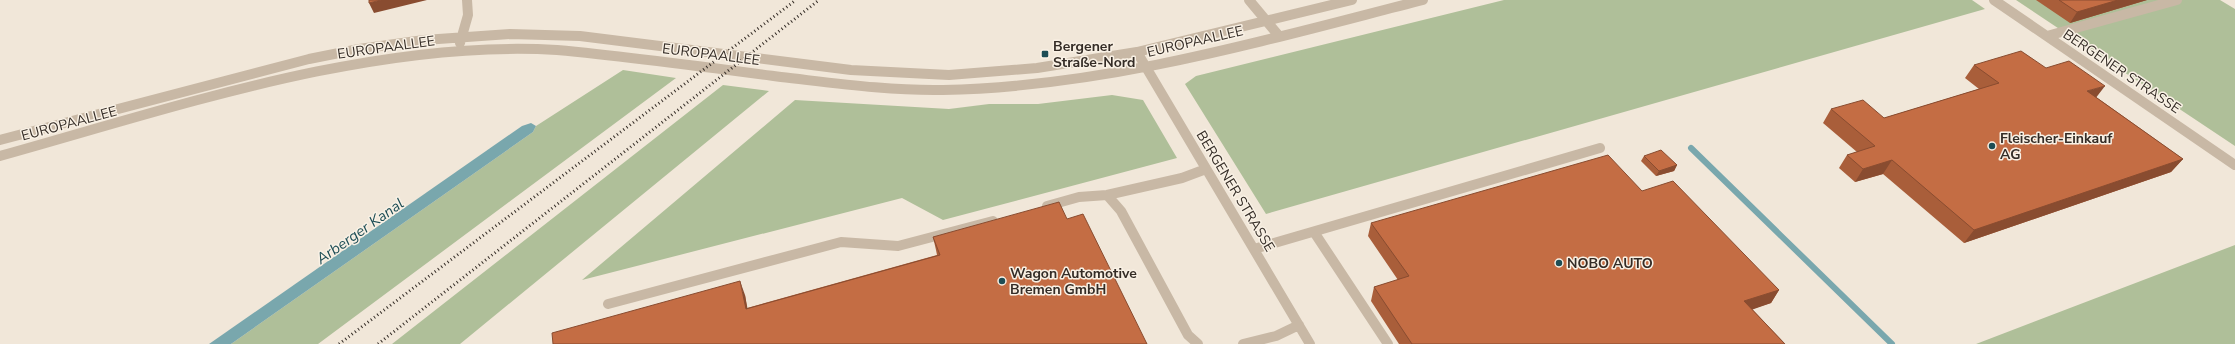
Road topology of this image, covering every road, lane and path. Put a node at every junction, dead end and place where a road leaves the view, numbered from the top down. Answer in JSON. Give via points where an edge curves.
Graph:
{"nodes":[{"id":1,"x":467,"y":0,"type":"edge"},
{"id":2,"x":1249,"y":0,"type":"edge"},
{"id":3,"x":1352,"y":0,"type":"edge"},
{"id":4,"x":1422,"y":0,"type":"edge"},
{"id":5,"x":1994,"y":0,"type":"edge"},
{"id":6,"x":2177,"y":0,"type":"edge"},
{"id":7,"x":1309,"y":10,"type":"junction"},
{"id":8,"x":1268,"y":20,"type":"junction"},
{"id":9,"x":1319,"y":25,"type":"junction"},
{"id":10,"x":1279,"y":36,"type":"junction"},
{"id":11,"x":2047,"y":36,"type":"junction"},
{"id":12,"x":462,"y":38,"type":"junction"},
{"id":13,"x":457,"y":52,"type":"junction"},
{"id":14,"x":1137,"y":52,"type":"junction"},
{"id":15,"x":1146,"y":66,"type":"junction"},
{"id":16,"x":0,"y":140,"type":"edge"},
{"id":17,"x":1600,"y":148,"type":"dead end"},
{"id":18,"x":0,"y":156,"type":"edge"},
{"id":19,"x":2235,"y":165,"type":"edge"},
{"id":20,"x":1206,"y":169,"type":"junction"},
{"id":21,"x":1107,"y":195,"type":"junction"},
{"id":22,"x":1034,"y":209,"type":"edge"},
{"id":23,"x":1004,"y":218,"type":"edge"},
{"id":24,"x":1314,"y":232,"type":"junction"},
{"id":25,"x":1254,"y":249,"type":"junction"},
{"id":26,"x":608,"y":304,"type":"dead end"},
{"id":27,"x":1299,"y":325,"type":"junction"},
{"id":28,"x":1198,"y":344,"type":"edge"},
{"id":29,"x":1244,"y":344,"type":"edge"},
{"id":30,"x":1310,"y":344,"type":"edge"},
{"id":31,"x":1388,"y":344,"type":"edge"}],
"edges":[{"from":1,"to":12,"type":"street","via":[[468,15]]},
{"from":2,"to":8,"type":"street"},
{"from":3,"to":7,"type":"street","name":"EUROPAALLEE"},
{"from":4,"to":9,"type":"street","name":"EUROPAALLEE"},
{"from":5,"to":11,"type":"street","name":"BERGENER STRASSE"},
{"from":6,"to":11,"type":"street"},
{"from":7,"to":8,"type":"street","name":"EUROPAALLEE"},
{"from":7,"to":9,"type":"street"},
{"from":8,"to":10,"type":"street"},
{"from":8,"to":14,"type":"street","name":"EUROPAALLEE"},
{"from":9,"to":10,"type":"street","name":"EUROPAALLEE"},
{"from":10,"to":15,"type":"street","name":"EUROPAALLEE"},
{"from":11,"to":19,"type":"street","name":"BERGENER STRASSE"},
{"from":12,"to":13,"type":"street"},
{"from":12,"to":14,"type":"street","name":"EUROPAALLEE","via":[[510,34],[580,36],[851,70],[949,75],[1037,68]]},
{"from":12,"to":16,"type":"street","name":"EUROPAALLEE","via":[[424,40],[309,59]]},
{"from":13,"to":15,"type":"street","name":"EUROPAALLEE","via":[[513,49],[580,52],[839,84],[945,90],[1072,80]]},
{"from":13,"to":18,"type":"street","name":"EUROPAALLEE","via":[[355,64],[307,74]]},
{"from":14,"to":15,"type":"street","name":"BERGENER STRASSE"},
{"from":15,"to":20,"type":"street","name":"BERGENER STRASSE"},
{"from":17,"to":24,"type":"street"},
{"from":20,"to":21,"type":"street","via":[[1182,178]]},
{"from":20,"to":25,"type":"street","name":"BERGENER STRASSE"},
{"from":21,"to":22,"type":"street","via":[[1079,197]]},
{"from":21,"to":28,"type":"street","via":[[1121,211],[1188,335]]},
{"from":23,"to":26,"type":"street","via":[[898,246],[841,242]]},
{"from":24,"to":25,"type":"street"},
{"from":24,"to":31,"type":"street"},
{"from":25,"to":27,"type":"street","name":"BERGENER STRASSE"},
{"from":27,"to":29,"type":"street","via":[[1276,336]]},
{"from":27,"to":30,"type":"street","name":"BERGENER STRASSE"}]}
